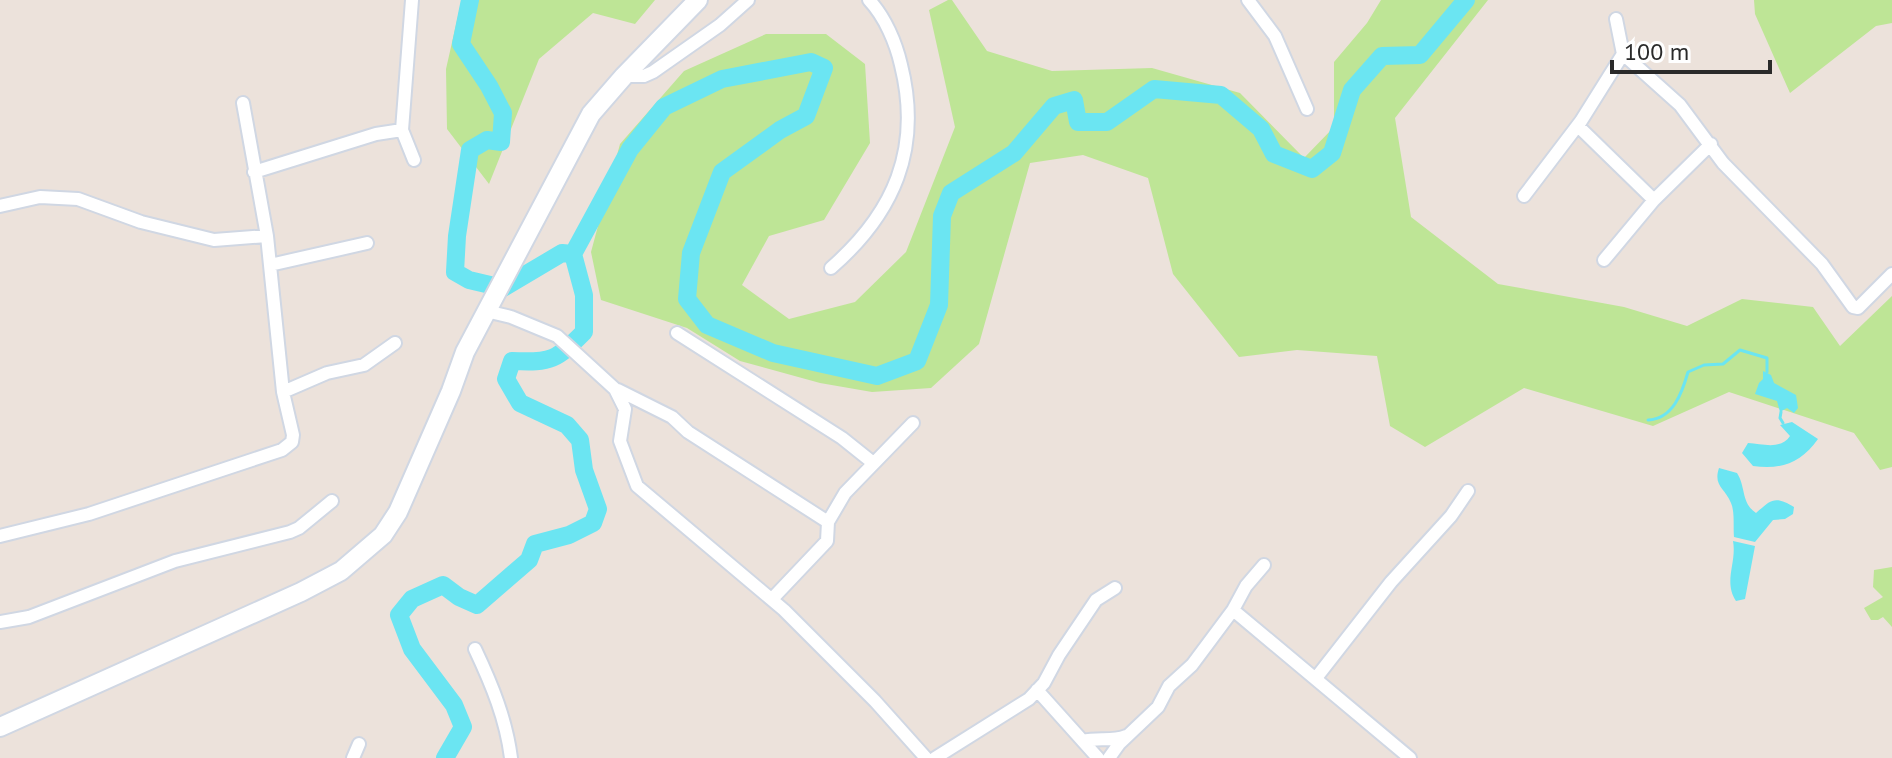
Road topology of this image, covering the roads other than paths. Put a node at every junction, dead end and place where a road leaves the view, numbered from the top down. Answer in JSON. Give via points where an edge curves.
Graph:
{"nodes":[{"id":1,"x":412,"y":0,"type":"edge"},
{"id":2,"x":698,"y":0,"type":"edge"},
{"id":3,"x":748,"y":0,"type":"edge"},
{"id":4,"x":869,"y":0,"type":"edge"},
{"id":5,"x":1248,"y":0,"type":"edge"},
{"id":6,"x":1616,"y":19,"type":"dead end"},
{"id":7,"x":1623,"y":54,"type":"junction"},
{"id":8,"x":624,"y":76,"type":"junction"},
{"id":9,"x":243,"y":103,"type":"dead end"},
{"id":10,"x":1307,"y":109,"type":"dead end"},
{"id":11,"x":1578,"y":126,"type":"junction"},
{"id":12,"x":402,"y":130,"type":"junction"},
{"id":13,"x":1711,"y":144,"type":"junction"},
{"id":14,"x":414,"y":160,"type":"dead end"},
{"id":15,"x":254,"y":172,"type":"junction"},
{"id":16,"x":1524,"y":196,"type":"dead end"},
{"id":17,"x":1654,"y":200,"type":"junction"},
{"id":18,"x":0,"y":206,"type":"edge"},
{"id":19,"x":267,"y":236,"type":"junction"},
{"id":20,"x":367,"y":243,"type":"dead end"},
{"id":21,"x":1604,"y":260,"type":"dead end"},
{"id":22,"x":270,"y":265,"type":"junction"},
{"id":23,"x":831,"y":268,"type":"dead end"},
{"id":24,"x":1892,"y":274,"type":"edge"},
{"id":25,"x":488,"y":308,"type":"junction"},
{"id":26,"x":677,"y":333,"type":"dead end"},
{"id":27,"x":395,"y":343,"type":"dead end"},
{"id":28,"x":615,"y":389,"type":"junction"},
{"id":29,"x":283,"y":392,"type":"junction"},
{"id":30,"x":913,"y":423,"type":"dead end"},
{"id":31,"x":872,"y":462,"type":"junction"},
{"id":32,"x":1468,"y":491,"type":"dead end"},
{"id":33,"x":332,"y":501,"type":"dead end"},
{"id":34,"x":828,"y":522,"type":"junction"},
{"id":35,"x":0,"y":536,"type":"edge"},
{"id":36,"x":1264,"y":565,"type":"dead end"},
{"id":37,"x":1115,"y":588,"type":"dead end"},
{"id":38,"x":772,"y":599,"type":"junction"},
{"id":39,"x":1233,"y":610,"type":"junction"},
{"id":40,"x":0,"y":622,"type":"edge"},
{"id":41,"x":475,"y":649,"type":"dead end"},
{"id":42,"x":1316,"y":678,"type":"junction"},
{"id":43,"x":1037,"y":690,"type":"junction"},
{"id":44,"x":0,"y":727,"type":"edge"},
{"id":45,"x":1127,"y":736,"type":"junction"},
{"id":46,"x":1083,"y":741,"type":"junction"},
{"id":47,"x":359,"y":744,"type":"dead end"},
{"id":48,"x":353,"y":758,"type":"edge"},
{"id":49,"x":511,"y":758,"type":"edge"},
{"id":50,"x":926,"y":758,"type":"edge"},
{"id":51,"x":935,"y":758,"type":"edge"},
{"id":52,"x":1098,"y":758,"type":"edge"},
{"id":53,"x":1109,"y":758,"type":"edge"},
{"id":54,"x":1410,"y":758,"type":"edge"}],
"edges":[{"from":1,"to":12,"type":"street"},
{"from":2,"to":8,"type":"street"},
{"from":3,"to":8,"type":"street","via":[[653,72]]},
{"from":4,"to":23,"type":"street","via":[[899,55],[907,87],[908,138],[901,168],[876,222]]},
{"from":5,"to":10,"type":"street","via":[[1275,36]]},
{"from":6,"to":7,"type":"street"},
{"from":7,"to":11,"type":"street"},
{"from":7,"to":13,"type":"street","via":[[1680,105]]},
{"from":8,"to":25,"type":"street","via":[[591,114]]},
{"from":9,"to":15,"type":"street"},
{"from":11,"to":16,"type":"street"},
{"from":11,"to":17,"type":"street"},
{"from":12,"to":14,"type":"street"},
{"from":12,"to":15,"type":"street"},
{"from":13,"to":17,"type":"street"},
{"from":13,"to":24,"type":"street","via":[[1723,163],[1822,264],[1853,307]]},
{"from":15,"to":19,"type":"street"},
{"from":17,"to":21,"type":"street"},
{"from":18,"to":19,"type":"street","via":[[36,197],[78,199],[214,240]]},
{"from":19,"to":22,"type":"street"},
{"from":20,"to":22,"type":"street"},
{"from":22,"to":29,"type":"street"},
{"from":25,"to":28,"type":"street","via":[[557,336]]},
{"from":25,"to":44,"type":"street","via":[[398,512],[362,554],[301,592]]},
{"from":26,"to":31,"type":"street"},
{"from":27,"to":29,"type":"street","via":[[364,365],[327,373]]},
{"from":28,"to":34,"type":"street","via":[[672,417]]},
{"from":28,"to":38,"type":"street","via":[[625,409],[620,441],[635,484]]},
{"from":29,"to":35,"type":"street","via":[[293,435],[282,450],[89,514]]},
{"from":30,"to":31,"type":"street"},
{"from":31,"to":34,"type":"street"},
{"from":32,"to":42,"type":"street"},
{"from":33,"to":40,"type":"street","via":[[290,532],[175,561],[29,617]]},
{"from":34,"to":38,"type":"street","via":[[827,541]]},
{"from":36,"to":39,"type":"street"},
{"from":37,"to":43,"type":"street","via":[[1096,600]]},
{"from":38,"to":50,"type":"street"},
{"from":39,"to":42,"type":"street"},
{"from":39,"to":45,"type":"street","via":[[1192,665],[1169,686],[1158,707]]},
{"from":41,"to":49,"type":"street","via":[[494,689]]},
{"from":42,"to":54,"type":"street"},
{"from":43,"to":46,"type":"street"},
{"from":43,"to":51,"type":"street"},
{"from":45,"to":46,"type":"street"},
{"from":45,"to":53,"type":"street"},
{"from":46,"to":52,"type":"street"},
{"from":47,"to":48,"type":"street"}]}
